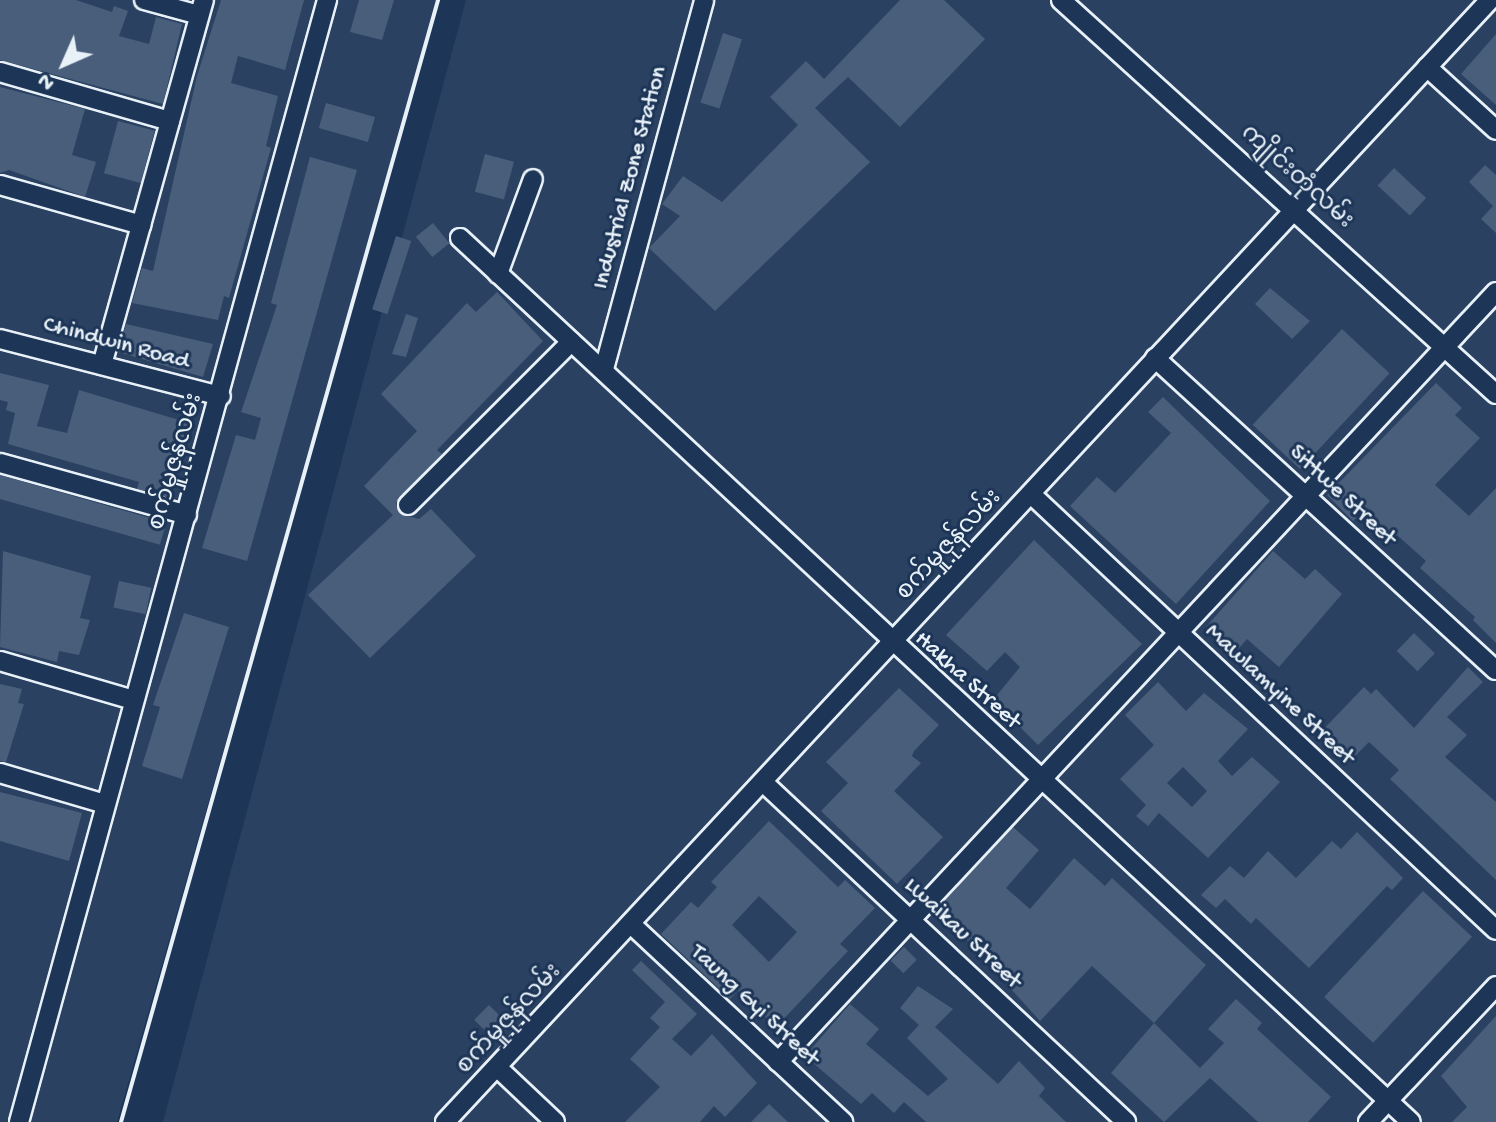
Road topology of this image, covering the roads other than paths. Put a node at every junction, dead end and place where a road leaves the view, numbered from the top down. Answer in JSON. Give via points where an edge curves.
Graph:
{"nodes":[{"id":1,"x":144,"y":0,"type":"edge"},
{"id":2,"x":327,"y":0,"type":"edge"},
{"id":3,"x":704,"y":0,"type":"edge"},
{"id":4,"x":1061,"y":0,"type":"edge"},
{"id":5,"x":1490,"y":0,"type":"edge"},
{"id":6,"x":202,"y":8,"type":"edge"},
{"id":7,"x":1427,"y":67,"type":"junction"},
{"id":8,"x":0,"y":72,"type":"edge"},
{"id":9,"x":170,"y":121,"type":"junction"},
{"id":10,"x":1496,"y":130,"type":"edge"},
{"id":11,"x":533,"y":179,"type":"dead end"},
{"id":12,"x":0,"y":185,"type":"edge"},
{"id":13,"x":1296,"y":209,"type":"junction"},
{"id":14,"x":141,"y":225,"type":"junction"},
{"id":15,"x":460,"y":238,"type":"dead end"},
{"id":16,"x":498,"y":274,"type":"junction"},
{"id":17,"x":1496,"y":292,"type":"edge"},
{"id":18,"x":0,"y":339,"type":"edge"},
{"id":19,"x":571,"y":342,"type":"junction"},
{"id":20,"x":1445,"y":347,"type":"junction"},
{"id":21,"x":1155,"y":358,"type":"junction"},
{"id":22,"x":102,"y":365,"type":"junction"},
{"id":23,"x":604,"y":369,"type":"junction"},
{"id":24,"x":1496,"y":394,"type":"edge"},
{"id":25,"x":221,"y":396,"type":"junction"},
{"id":26,"x":0,"y":463,"type":"edge"},
{"id":27,"x":1031,"y":494,"type":"junction"},
{"id":28,"x":1305,"y":495,"type":"junction"},
{"id":29,"x":408,"y":505,"type":"dead end"},
{"id":30,"x":187,"y":515,"type":"junction"},
{"id":31,"x":1179,"y":633,"type":"junction"},
{"id":32,"x":892,"y":645,"type":"junction"},
{"id":33,"x":0,"y":661,"type":"edge"},
{"id":34,"x":1496,"y":670,"type":"edge"},
{"id":35,"x":133,"y":700,"type":"junction"},
{"id":36,"x":0,"y":773,"type":"edge"},
{"id":37,"x":1041,"y":780,"type":"junction"},
{"id":38,"x":764,"y":783,"type":"junction"},
{"id":39,"x":105,"y":804,"type":"junction"},
{"id":40,"x":911,"y":919,"type":"junction"},
{"id":41,"x":632,"y":925,"type":"junction"},
{"id":42,"x":1496,"y":930,"type":"edge"},
{"id":43,"x":1496,"y":986,"type":"edge"},
{"id":44,"x":778,"y":1062,"type":"junction"},
{"id":45,"x":499,"y":1069,"type":"junction"},
{"id":46,"x":1388,"y":1100,"type":"junction"},
{"id":47,"x":19,"y":1122,"type":"edge"},
{"id":48,"x":445,"y":1122,"type":"edge"},
{"id":49,"x":555,"y":1122,"type":"edge"},
{"id":50,"x":843,"y":1122,"type":"edge"},
{"id":51,"x":1126,"y":1122,"type":"edge"},
{"id":52,"x":1368,"y":1122,"type":"edge"},
{"id":53,"x":1411,"y":1122,"type":"edge"}],
"edges":[{"from":1,"to":6,"type":"street"},
{"from":2,"to":25,"type":"street","name":"စက်မှုဇုန်လမ်း"},
{"from":3,"to":23,"type":"street","name":"Industrial Zone Station"},
{"from":4,"to":13,"type":"street","name":"ကျိုင်းတုံလမ်း"},
{"from":5,"to":7,"type":"street","name":"စက်မှုဇုန်လမ်း"},
{"from":6,"to":9,"type":"street"},
{"from":7,"to":10,"type":"street"},
{"from":7,"to":13,"type":"street","name":"စက်မှုဇုန်လမ်း"},
{"from":8,"to":9,"type":"street"},
{"from":9,"to":14,"type":"street"},
{"from":11,"to":16,"type":"street"},
{"from":12,"to":14,"type":"street"},
{"from":13,"to":20,"type":"street","name":"ကျိုင်းတုံလမ်း"},
{"from":13,"to":21,"type":"street","name":"စက်မှုဇုန်လမ်း"},
{"from":14,"to":22,"type":"street"},
{"from":15,"to":16,"type":"street","name":"Hakha Street"},
{"from":16,"to":19,"type":"street","name":"Hakha Street"},
{"from":17,"to":20,"type":"street"},
{"from":18,"to":22,"type":"street","name":"Chindwin Road"},
{"from":19,"to":23,"type":"street","name":"Hakha Street"},
{"from":19,"to":29,"type":"street"},
{"from":20,"to":24,"type":"street","name":"ကျိုင်းတုံလမ်း"},
{"from":20,"to":28,"type":"street"},
{"from":21,"to":27,"type":"street","name":"စက်မှုဇုန်လမ်း"},
{"from":21,"to":28,"type":"street","name":"Sittwe Street"},
{"from":22,"to":25,"type":"street","name":"Chindwin Road"},
{"from":23,"to":32,"type":"street","name":"Hakha Street"},
{"from":25,"to":30,"type":"street","name":"စက်မှုဇုန်လမ်း"},
{"from":26,"to":30,"type":"street"},
{"from":27,"to":31,"type":"street","name":"Mawlamyine Street"},
{"from":27,"to":32,"type":"street","name":"စက်မှုဇုန်လမ်း"},
{"from":28,"to":31,"type":"street"},
{"from":28,"to":34,"type":"street","name":"Sittwe Street"},
{"from":30,"to":35,"type":"street","name":"စက်မှုဇုန်လမ်း"},
{"from":31,"to":37,"type":"street"},
{"from":31,"to":42,"type":"street","name":"Mawlamyine Street"},
{"from":32,"to":37,"type":"street","name":"Hakha Street"},
{"from":32,"to":38,"type":"street","name":"စက်မှုဇုန်လမ်း"},
{"from":33,"to":35,"type":"street"},
{"from":35,"to":39,"type":"street","name":"စက်မှုဇုန်လမ်း"},
{"from":36,"to":39,"type":"street"},
{"from":37,"to":40,"type":"street"},
{"from":37,"to":46,"type":"street","name":"Hakha Street"},
{"from":38,"to":40,"type":"street","name":"Lwaikau Street"},
{"from":38,"to":41,"type":"street","name":"စက်မှုဇုန်လမ်း"},
{"from":39,"to":47,"type":"street","name":"စက်မှုဇုန်လမ်း"},
{"from":40,"to":44,"type":"street"},
{"from":40,"to":51,"type":"street","name":"Lwaikau Street"},
{"from":41,"to":44,"type":"street","name":"Taung Gyi Street"},
{"from":41,"to":45,"type":"street","name":"စက်မှုဇုန်လမ်း"},
{"from":43,"to":46,"type":"street"},
{"from":44,"to":50,"type":"street","name":"Taung Gyi Street"},
{"from":45,"to":48,"type":"street","name":"စက်မှုဇုန်လမ်း"},
{"from":45,"to":49,"type":"street"},
{"from":46,"to":52,"type":"street"},
{"from":46,"to":53,"type":"street","name":"Hakha Street"}]}
